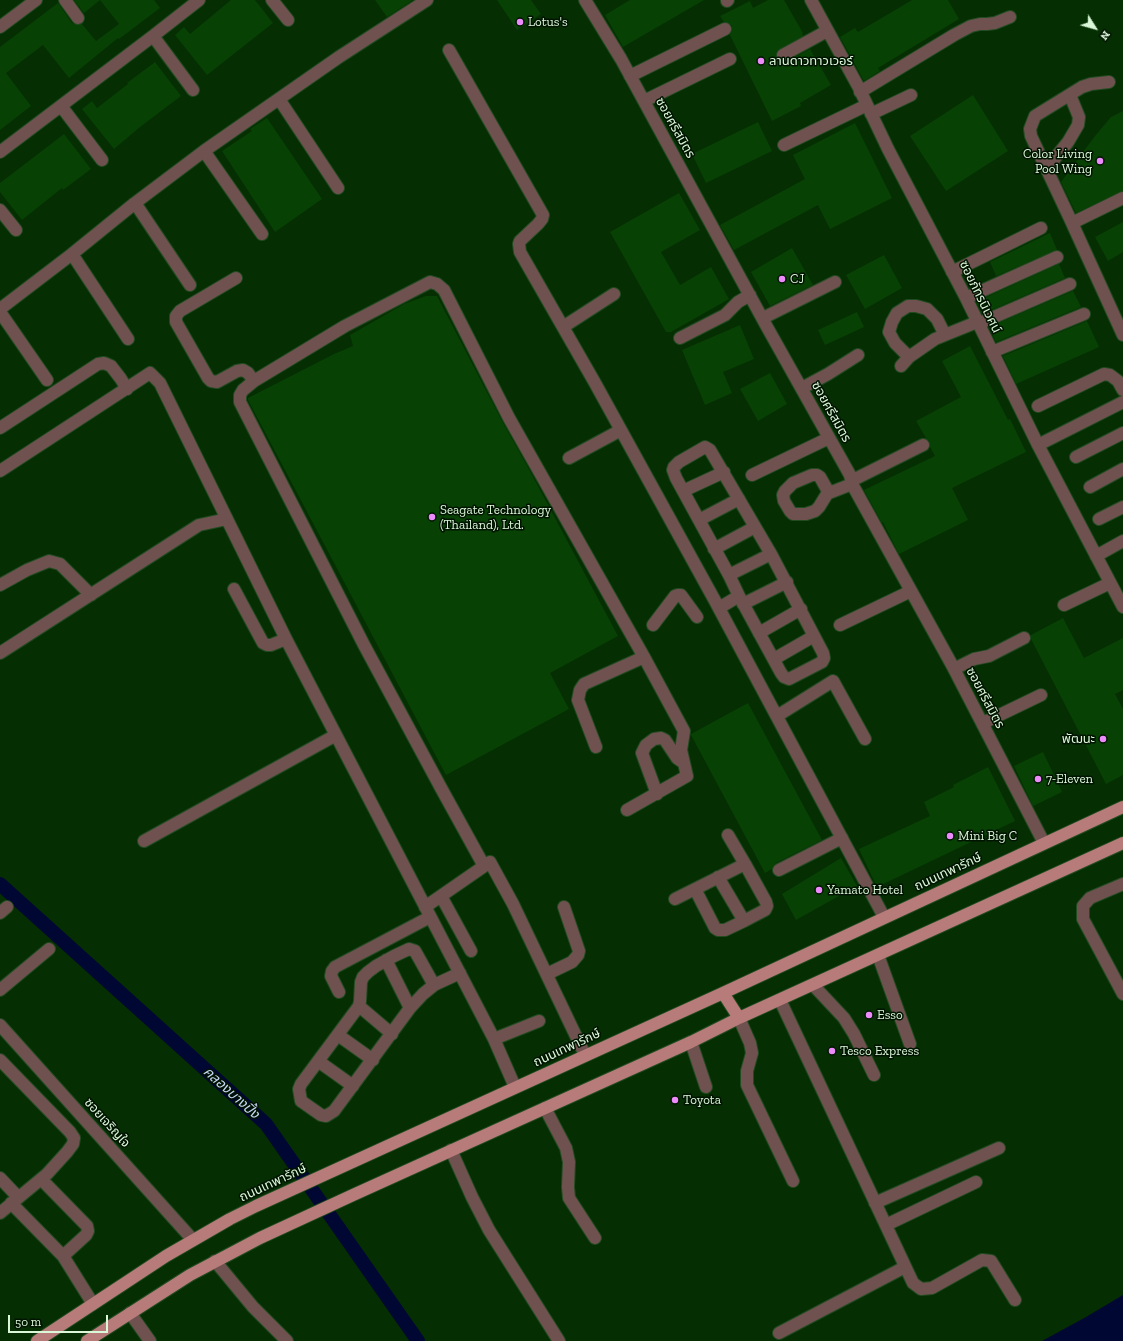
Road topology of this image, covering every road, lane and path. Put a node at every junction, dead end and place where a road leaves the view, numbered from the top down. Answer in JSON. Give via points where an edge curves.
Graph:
{"nodes":[{"id":1,"x":36,"y":0,"type":"edge"},
{"id":2,"x":65,"y":0,"type":"edge"},
{"id":3,"x":199,"y":0,"type":"edge"},
{"id":4,"x":272,"y":0,"type":"edge"},
{"id":5,"x":427,"y":0,"type":"edge"},
{"id":6,"x":585,"y":0,"type":"edge"},
{"id":7,"x":811,"y":0,"type":"edge"},
{"id":8,"x":1010,"y":17,"type":"dead end"},
{"id":9,"x":78,"y":18,"type":"dead end"},
{"id":10,"x":288,"y":20,"type":"dead end"},
{"id":11,"x":0,"y":28,"type":"edge"},
{"id":12,"x":725,"y":28,"type":"dead end"},
{"id":13,"x":828,"y":31,"type":"junction"},
{"id":14,"x":153,"y":36,"type":"junction"},
{"id":15,"x":449,"y":50,"type":"dead end"},
{"id":16,"x":783,"y":55,"type":"dead end"},
{"id":17,"x":730,"y":59,"type":"dead end"},
{"id":18,"x":630,"y":76,"type":"junction"},
{"id":19,"x":1109,"y":82,"type":"dead end"},
{"id":20,"x":193,"y":90,"type":"dead end"},
{"id":21,"x":860,"y":92,"type":"junction"},
{"id":22,"x":911,"y":95,"type":"dead end"},
{"id":23,"x":1070,"y":95,"type":"junction"},
{"id":24,"x":279,"y":99,"type":"junction"},
{"id":25,"x":644,"y":101,"type":"junction"},
{"id":26,"x":61,"y":106,"type":"junction"},
{"id":27,"x":869,"y":110,"type":"junction"},
{"id":28,"x":784,"y":146,"type":"dead end"},
{"id":29,"x":204,"y":151,"type":"junction"},
{"id":30,"x":0,"y":152,"type":"edge"},
{"id":31,"x":102,"y":160,"type":"dead end"},
{"id":32,"x":1047,"y":168,"type":"junction"},
{"id":33,"x":338,"y":188,"type":"dead end"},
{"id":34,"x":1123,"y":198,"type":"edge"},
{"id":35,"x":134,"y":203,"type":"junction"},
{"id":36,"x":0,"y":210,"type":"edge"},
{"id":37,"x":1072,"y":223,"type":"junction"},
{"id":38,"x":1041,"y":228,"type":"dead end"},
{"id":39,"x":16,"y":230,"type":"dead end"},
{"id":40,"x":262,"y":234,"type":"dead end"},
{"id":41,"x":72,"y":254,"type":"junction"},
{"id":42,"x":1057,"y":257,"type":"dead end"},
{"id":43,"x":952,"y":272,"type":"junction"},
{"id":44,"x":236,"y":278,"type":"dead end"},
{"id":45,"x":835,"y":282,"type":"dead end"},
{"id":46,"x":1070,"y":284,"type":"dead end"},
{"id":47,"x":190,"y":285,"type":"dead end"},
{"id":48,"x":614,"y":294,"type":"dead end"},
{"id":49,"x":750,"y":295,"type":"junction"},
{"id":50,"x":966,"y":298,"type":"junction"},
{"id":51,"x":0,"y":310,"type":"edge"},
{"id":52,"x":1084,"y":314,"type":"dead end"},
{"id":53,"x":763,"y":318,"type":"junction"},
{"id":54,"x":978,"y":323,"type":"junction"},
{"id":55,"x":563,"y":327,"type":"junction"},
{"id":56,"x":945,"y":335,"type":"junction"},
{"id":57,"x":1123,"y":335,"type":"edge"},
{"id":58,"x":680,"y":338,"type":"dead end"},
{"id":59,"x":128,"y":339,"type":"dead end"},
{"id":60,"x":992,"y":352,"type":"junction"},
{"id":61,"x":858,"y":355,"type":"dead end"},
{"id":62,"x":47,"y":380,"type":"dead end"},
{"id":63,"x":254,"y":382,"type":"junction"},
{"id":64,"x":802,"y":388,"type":"junction"},
{"id":65,"x":127,"y":389,"type":"junction"},
{"id":66,"x":1123,"y":390,"type":"edge"},
{"id":67,"x":1123,"y":402,"type":"edge"},
{"id":68,"x":1038,"y":406,"type":"dead end"},
{"id":69,"x":0,"y":428,"type":"edge"},
{"id":70,"x":621,"y":430,"type":"junction"},
{"id":71,"x":1123,"y":433,"type":"edge"},
{"id":72,"x":829,"y":438,"type":"junction"},
{"id":73,"x":923,"y":445,"type":"dead end"},
{"id":74,"x":1038,"y":445,"type":"junction"},
{"id":75,"x":1076,"y":457,"type":"dead end"},
{"id":76,"x":569,"y":458,"type":"dead end"},
{"id":77,"x":1123,"y":469,"type":"edge"},
{"id":78,"x":0,"y":471,"type":"edge"},
{"id":79,"x":724,"y":472,"type":"junction"},
{"id":80,"x":752,"y":475,"type":"dead end"},
{"id":81,"x":852,"y":482,"type":"junction"},
{"id":82,"x":1090,"y":487,"type":"dead end"},
{"id":83,"x":683,"y":491,"type":"junction"},
{"id":84,"x":828,"y":493,"type":"dead end"},
{"id":85,"x":739,"y":499,"type":"junction"},
{"id":86,"x":1123,"y":507,"type":"edge"},
{"id":87,"x":227,"y":519,"type":"junction"},
{"id":88,"x":1099,"y":519,"type":"dead end"},
{"id":89,"x":699,"y":520,"type":"junction"},
{"id":90,"x":755,"y":527,"type":"junction"},
{"id":91,"x":1123,"y":541,"type":"edge"},
{"id":92,"x":714,"y":549,"type":"junction"},
{"id":93,"x":771,"y":554,"type":"junction"},
{"id":94,"x":1096,"y":556,"type":"junction"},
{"id":95,"x":729,"y":575,"type":"junction"},
{"id":96,"x":787,"y":582,"type":"junction"},
{"id":97,"x":1110,"y":583,"type":"junction"},
{"id":98,"x":0,"y":585,"type":"edge"},
{"id":99,"x":234,"y":589,"type":"dead end"},
{"id":100,"x":911,"y":591,"type":"junction"},
{"id":101,"x":91,"y":595,"type":"junction"},
{"id":102,"x":741,"y":600,"type":"junction"},
{"id":103,"x":1064,"y":605,"type":"dead end"},
{"id":104,"x":1123,"y":607,"type":"edge"},
{"id":105,"x":719,"y":608,"type":"junction"},
{"id":106,"x":801,"y":610,"type":"junction"},
{"id":107,"x":697,"y":617,"type":"dead end"},
{"id":108,"x":653,"y":625,"type":"dead end"},
{"id":109,"x":840,"y":625,"type":"dead end"},
{"id":110,"x":759,"y":633,"type":"junction"},
{"id":111,"x":814,"y":636,"type":"junction"},
{"id":112,"x":1024,"y":638,"type":"dead end"},
{"id":113,"x":286,"y":639,"type":"junction"},
{"id":114,"x":0,"y":653,"type":"edge"},
{"id":115,"x":644,"y":657,"type":"junction"},
{"id":116,"x":774,"y":659,"type":"junction"},
{"id":117,"x":954,"y":669,"type":"junction"},
{"id":118,"x":1042,"y":695,"type":"dead end"},
{"id":119,"x":777,"y":716,"type":"junction"},
{"id":120,"x":983,"y":723,"type":"junction"},
{"id":121,"x":336,"y":735,"type":"junction"},
{"id":122,"x":865,"y":739,"type":"dead end"},
{"id":123,"x":596,"y":747,"type":"dead end"},
{"id":124,"x":684,"y":762,"type":"junction"},
{"id":125,"x":657,"y":794,"type":"junction"},
{"id":126,"x":1123,"y":806,"type":"edge"},
{"id":127,"x":627,"y":810,"type":"dead end"},
{"id":128,"x":728,"y":835,"type":"dead end"},
{"id":129,"x":842,"y":838,"type":"junction"},
{"id":130,"x":144,"y":841,"type":"dead end"},
{"id":131,"x":1044,"y":843,"type":"junction"},
{"id":132,"x":1123,"y":843,"type":"edge"},
{"id":133,"x":745,"y":864,"type":"junction"},
{"id":134,"x":484,"y":866,"type":"junction"},
{"id":135,"x":779,"y":870,"type":"dead end"},
{"id":136,"x":718,"y":876,"type":"junction"},
{"id":137,"x":1123,"y":884,"type":"edge"},
{"id":138,"x":695,"y":888,"type":"junction"},
{"id":139,"x":441,"y":896,"type":"junction"},
{"id":140,"x":675,"y":899,"type":"dead end"},
{"id":141,"x":564,"y":907,"type":"dead end"},
{"id":142,"x":427,"y":912,"type":"junction"},
{"id":143,"x":884,"y":917,"type":"junction"},
{"id":144,"x":744,"y":921,"type":"junction"},
{"id":145,"x":49,"y":949,"type":"dead end"},
{"id":146,"x":471,"y":951,"type":"dead end"},
{"id":147,"x":878,"y":955,"type":"junction"},
{"id":148,"x":386,"y":960,"type":"junction"},
{"id":149,"x":460,"y":973,"type":"junction"},
{"id":150,"x":547,"y":974,"type":"junction"},
{"id":151,"x":434,"y":985,"type":"junction"},
{"id":152,"x":813,"y":985,"type":"junction"},
{"id":153,"x":0,"y":990,"type":"edge"},
{"id":154,"x":339,"y":992,"type":"dead end"},
{"id":155,"x":723,"y":993,"type":"junction"},
{"id":156,"x":1123,"y":994,"type":"edge"},
{"id":157,"x":780,"y":1000,"type":"junction"},
{"id":158,"x":359,"y":1006,"type":"junction"},
{"id":159,"x":410,"y":1008,"type":"junction"},
{"id":160,"x":739,"y":1018,"type":"junction"},
{"id":161,"x":539,"y":1021,"type":"dead end"},
{"id":162,"x":0,"y":1026,"type":"edge"},
{"id":163,"x":392,"y":1034,"type":"junction"},
{"id":164,"x":338,"y":1035,"type":"junction"},
{"id":165,"x":494,"y":1039,"type":"junction"},
{"id":166,"x":691,"y":1042,"type":"junction"},
{"id":167,"x":910,"y":1044,"type":"dead end"},
{"id":168,"x":585,"y":1055,"type":"junction"},
{"id":169,"x":0,"y":1060,"type":"edge"},
{"id":170,"x":318,"y":1060,"type":"junction"},
{"id":171,"x":373,"y":1060,"type":"junction"},
{"id":172,"x":874,"y":1075,"type":"dead end"},
{"id":173,"x":353,"y":1086,"type":"junction"},
{"id":174,"x":515,"y":1087,"type":"junction"},
{"id":175,"x":706,"y":1087,"type":"dead end"},
{"id":176,"x":545,"y":1108,"type":"junction"},
{"id":177,"x":999,"y":1148,"type":"dead end"},
{"id":178,"x":451,"y":1150,"type":"junction"},
{"id":179,"x":0,"y":1178,"type":"edge"},
{"id":180,"x":41,"y":1179,"type":"junction"},
{"id":181,"x":793,"y":1182,"type":"dead end"},
{"id":182,"x":976,"y":1182,"type":"dead end"},
{"id":183,"x":15,"y":1200,"type":"junction"},
{"id":184,"x":875,"y":1203,"type":"junction"},
{"id":185,"x":0,"y":1213,"type":"edge"},
{"id":186,"x":886,"y":1225,"type":"junction"},
{"id":187,"x":595,"y":1238,"type":"dead end"},
{"id":188,"x":193,"y":1240,"type":"junction"},
{"id":189,"x":63,"y":1256,"type":"junction"},
{"id":190,"x":215,"y":1261,"type":"junction"},
{"id":191,"x":905,"y":1267,"type":"junction"},
{"id":192,"x":1015,"y":1300,"type":"dead end"},
{"id":193,"x":93,"y":1304,"type":"junction"},
{"id":194,"x":130,"y":1314,"type":"junction"},
{"id":195,"x":779,"y":1333,"type":"dead end"},
{"id":196,"x":37,"y":1341,"type":"edge"},
{"id":197,"x":87,"y":1341,"type":"edge"},
{"id":198,"x":150,"y":1341,"type":"edge"},
{"id":199,"x":287,"y":1341,"type":"edge"},
{"id":200,"x":559,"y":1341,"type":"edge"}],
"edges":[{"from":1,"to":11,"type":"street"},
{"from":2,"to":9,"type":"street"},
{"from":3,"to":14,"type":"street"},
{"from":4,"to":10,"type":"street"},
{"from":5,"to":24,"type":"street"},
{"from":6,"to":18,"type":"street","name":"ซอยศรีสมิตร"},
{"from":7,"to":13,"type":"street","name":"ซอยภัทรนิเวศน์"},
{"from":8,"to":21,"type":"street","via":[[995,23],[971,26]]},
{"from":12,"to":18,"type":"street"},
{"from":13,"to":16,"type":"street"},
{"from":13,"to":21,"type":"street","name":"ซอยภัทรนิเวศน์"},
{"from":14,"to":20,"type":"street"},
{"from":14,"to":26,"type":"street"},
{"from":15,"to":55,"type":"street","via":[[543,215],[538,224],[520,241],[520,252]]},
{"from":17,"to":25,"type":"street"},
{"from":18,"to":25,"type":"street","name":"ซอยศรีสมิตร"},
{"from":19,"to":23,"type":"street","via":[[1082,87]]},
{"from":21,"to":27,"type":"street","name":"ซอยภัทรนิเวศน์"},
{"from":22,"to":27,"type":"street"},
{"from":23,"to":32,"type":"street","via":[[1079,117],[1078,125]]},
{"from":23,"to":32,"type":"street","via":[[1035,116],[1032,122],[1031,136]]},
{"from":24,"to":29,"type":"street"},
{"from":24,"to":33,"type":"street"},
{"from":25,"to":49,"type":"street","name":"ซอยศรีสมิตร"},
{"from":26,"to":30,"type":"street"},
{"from":26,"to":31,"type":"street"},
{"from":27,"to":28,"type":"street"},
{"from":27,"to":43,"type":"street","name":"ซอยภัทรนิเวศน์"},
{"from":29,"to":35,"type":"street"},
{"from":29,"to":40,"type":"street"},
{"from":32,"to":37,"type":"street"},
{"from":34,"to":37,"type":"street"},
{"from":35,"to":41,"type":"street"},
{"from":35,"to":47,"type":"street"},
{"from":36,"to":39,"type":"street"},
{"from":37,"to":57,"type":"street"},
{"from":38,"to":43,"type":"street"},
{"from":41,"to":51,"type":"street"},
{"from":41,"to":59,"type":"street"},
{"from":42,"to":50,"type":"street"},
{"from":43,"to":50,"type":"street","name":"ซอยภัทรนิเวศน์"},
{"from":44,"to":63,"type":"street","via":[[180,311],[176,316],[176,322],[211,381],[217,382],[243,370]]},
{"from":45,"to":53,"type":"street"},
{"from":46,"to":54,"type":"street"},
{"from":48,"to":55,"type":"street"},
{"from":49,"to":53,"type":"street","name":"ซอยศรีสมิตร"},
{"from":49,"to":58,"type":"street","via":[[738,302],[725,315]]},
{"from":50,"to":54,"type":"street","name":"ซอยภัทรนิเวศน์"},
{"from":51,"to":62,"type":"street"},
{"from":52,"to":60,"type":"street"},
{"from":53,"to":64,"type":"street","name":"ซอยศรีสมิตร"},
{"from":54,"to":56,"type":"street"},
{"from":54,"to":60,"type":"street","name":"ซอยภัทรนิเวศน์"},
{"from":55,"to":70,"type":"street"},
{"from":56,"to":56,"type":"street","via":[[927,309],[916,306],[908,306],[898,313],[889,332],[905,361],[935,339]]},
{"from":60,"to":74,"type":"street","name":"ซอยภัทรนิเวศน์"},
{"from":61,"to":64,"type":"street"},
{"from":63,"to":115,"type":"street","via":[[346,326],[430,282],[437,284],[444,290],[509,418]]},
{"from":63,"to":134,"type":"street","via":[[243,390],[240,402],[368,652]]},
{"from":64,"to":72,"type":"street","name":"ซอยศรีสมิตร"},
{"from":65,"to":69,"type":"street","via":[[111,366],[98,364]]},
{"from":65,"to":78,"type":"street"},
{"from":65,"to":87,"type":"street","via":[[150,373],[160,383]]},
{"from":66,"to":68,"type":"street","via":[[1118,381],[1104,374]]},
{"from":67,"to":74,"type":"street"},
{"from":70,"to":76,"type":"street"},
{"from":70,"to":105,"type":"street"},
{"from":71,"to":75,"type":"street"},
{"from":72,"to":80,"type":"street"},
{"from":72,"to":81,"type":"street","name":"ซอยศรีสมิตร"},
{"from":73,"to":81,"type":"street"},
{"from":74,"to":94,"type":"street","name":"ซอยภัทรนิเวศน์"},
{"from":77,"to":82,"type":"street"},
{"from":79,"to":83,"type":"street"},
{"from":79,"to":83,"type":"street","via":[[710,450],[705,447],[674,467]]},
{"from":79,"to":85,"type":"street"},
{"from":81,"to":84,"type":"street"},
{"from":81,"to":100,"type":"street","name":"ซอยศรีสมิตร"},
{"from":83,"to":89,"type":"street"},
{"from":85,"to":89,"type":"street"},
{"from":85,"to":90,"type":"street"},
{"from":86,"to":88,"type":"street"},
{"from":87,"to":101,"type":"street","via":[[199,525]]},
{"from":87,"to":113,"type":"street"},
{"from":89,"to":92,"type":"street"},
{"from":90,"to":92,"type":"street"},
{"from":90,"to":93,"type":"street"},
{"from":91,"to":94,"type":"street"},
{"from":92,"to":95,"type":"street"},
{"from":93,"to":95,"type":"street"},
{"from":93,"to":96,"type":"street"},
{"from":94,"to":97,"type":"street","name":"ซอยภัทรนิเวศน์"},
{"from":95,"to":102,"type":"street"},
{"from":96,"to":102,"type":"street"},
{"from":96,"to":106,"type":"street"},
{"from":97,"to":103,"type":"street"},
{"from":97,"to":104,"type":"street","name":"ซอยภัทรนิเวศน์"},
{"from":98,"to":101,"type":"street","via":[[49,561],[60,564]]},
{"from":99,"to":113,"type":"street","via":[[263,643],[268,646]]},
{"from":100,"to":109,"type":"street"},
{"from":100,"to":117,"type":"street","name":"ซอยศรีสมิตร"},
{"from":101,"to":114,"type":"street"},
{"from":102,"to":105,"type":"street"},
{"from":102,"to":110,"type":"street"},
{"from":105,"to":119,"type":"street"},
{"from":106,"to":110,"type":"street"},
{"from":106,"to":111,"type":"street"},
{"from":107,"to":108,"type":"street","via":[[681,595],[678,595]]},
{"from":110,"to":116,"type":"street"},
{"from":111,"to":116,"type":"street"},
{"from":111,"to":116,"type":"street","via":[[823,653],[822,662],[790,679],[784,677]]},
{"from":112,"to":117,"type":"street","via":[[989,656],[974,659]]},
{"from":113,"to":121,"type":"street"},
{"from":115,"to":123,"type":"street","via":[[584,684],[580,690],[578,700]]},
{"from":115,"to":124,"type":"street","via":[[684,731],[681,750]]},
{"from":117,"to":120,"type":"street","name":"ซอยศรีสมิตร"},
{"from":118,"to":120,"type":"street"},
{"from":119,"to":122,"type":"street","via":[[833,681]]},
{"from":119,"to":129,"type":"street"},
{"from":120,"to":131,"type":"street","name":"ซอยศรีสมิตร"},
{"from":121,"to":130,"type":"street"},
{"from":121,"to":142,"type":"street"},
{"from":124,"to":125,"type":"street","via":[[687,776]]},
{"from":124,"to":125,"type":"street","via":[[677,758],[661,738],[654,739],[646,745],[642,753]]},
{"from":125,"to":127,"type":"street"},
{"from":126,"to":131,"type":"main road","name":"ถนนเทพารักษ์"},
{"from":128,"to":133,"type":"street"},
{"from":129,"to":135,"type":"street"},
{"from":129,"to":143,"type":"street"},
{"from":131,"to":143,"type":"main road","name":"ถนนเทพารักษ์"},
{"from":132,"to":147,"type":"main road"},
{"from":133,"to":136,"type":"street"},
{"from":133,"to":144,"type":"street","via":[[767,906],[765,910]]},
{"from":134,"to":139,"type":"street"},
{"from":134,"to":150,"type":"street","via":[[490,862]]},
{"from":136,"to":138,"type":"street"},
{"from":136,"to":144,"type":"street"},
{"from":137,"to":156,"type":"street","via":[[1090,898],[1084,906],[1084,919]]},
{"from":138,"to":140,"type":"street"},
{"from":138,"to":144,"type":"street","via":[[715,928],[725,930]]},
{"from":139,"to":142,"type":"street"},
{"from":139,"to":146,"type":"street"},
{"from":141,"to":150,"type":"street","via":[[579,951],[578,956],[572,962]]},
{"from":142,"to":149,"type":"street"},
{"from":142,"to":154,"type":"street","via":[[335,967],[331,976]]},
{"from":143,"to":155,"type":"main road","name":"ถนนเทพารักษ์"},
{"from":145,"to":153,"type":"street"},
{"from":147,"to":152,"type":"main road"},
{"from":147,"to":167,"type":"street"},
{"from":148,"to":151,"type":"street","via":[[409,949],[412,950]]},
{"from":148,"to":158,"type":"street","via":[[363,977]]},
{"from":148,"to":159,"type":"street"},
{"from":149,"to":151,"type":"street"},
{"from":149,"to":165,"type":"street"},
{"from":150,"to":168,"type":"street"},
{"from":151,"to":159,"type":"street"},
{"from":152,"to":157,"type":"main road"},
{"from":152,"to":172,"type":"street","via":[[844,1018]]},
{"from":155,"to":160,"type":"main road"},
{"from":155,"to":168,"type":"main road","name":"ถนนเทพารักษ์"},
{"from":157,"to":160,"type":"main road"},
{"from":157,"to":184,"type":"street"},
{"from":158,"to":163,"type":"street"},
{"from":158,"to":164,"type":"street"},
{"from":159,"to":163,"type":"street"},
{"from":160,"to":166,"type":"main road"},
{"from":160,"to":181,"type":"street","via":[[752,1053],[747,1071],[747,1085]]},
{"from":161,"to":165,"type":"street"},
{"from":162,"to":188,"type":"street","name":"ซอยเจริญใจ"},
{"from":163,"to":171,"type":"street"},
{"from":164,"to":170,"type":"street"},
{"from":164,"to":171,"type":"street"},
{"from":165,"to":174,"type":"street"},
{"from":166,"to":175,"type":"street"},
{"from":166,"to":176,"type":"main road"},
{"from":168,"to":174,"type":"main road","name":"ถนนเทพารักษ์"},
{"from":169,"to":180,"type":"street","via":[[74,1138],[73,1144],[62,1159]]},
{"from":170,"to":173,"type":"street"},
{"from":170,"to":173,"type":"street","via":[[301,1084],[301,1101],[326,1116],[334,1112]]},
{"from":171,"to":173,"type":"street"},
{"from":174,"to":188,"type":"main road","name":"ถนนเทพารักษ์","via":[[288,1191]]},
{"from":176,"to":178,"type":"main road"},
{"from":176,"to":187,"type":"street","via":[[566,1148],[569,1162],[569,1198]]},
{"from":177,"to":184,"type":"street"},
{"from":178,"to":190,"type":"main road"},
{"from":178,"to":200,"type":"street","via":[[488,1230]]},
{"from":179,"to":183,"type":"street"},
{"from":180,"to":183,"type":"street"},
{"from":180,"to":189,"type":"street","via":[[87,1226],[86,1235]]},
{"from":182,"to":186,"type":"street"},
{"from":183,"to":185,"type":"street"},
{"from":183,"to":189,"type":"street"},
{"from":184,"to":186,"type":"street"},
{"from":186,"to":191,"type":"street"},
{"from":188,"to":193,"type":"main road","name":"ถนนเทพารักษ์"},
{"from":189,"to":193,"type":"street"},
{"from":190,"to":194,"type":"main road"},
{"from":190,"to":199,"type":"street","via":[[253,1307]]},
{"from":191,"to":192,"type":"street","via":[[913,1283],[921,1289],[932,1288],[982,1260],[991,1261]]},
{"from":191,"to":195,"type":"street"},
{"from":193,"to":196,"type":"main road","name":"ถนนเทพารักษ์"},
{"from":194,"to":197,"type":"main road"},
{"from":194,"to":198,"type":"street"}]}
